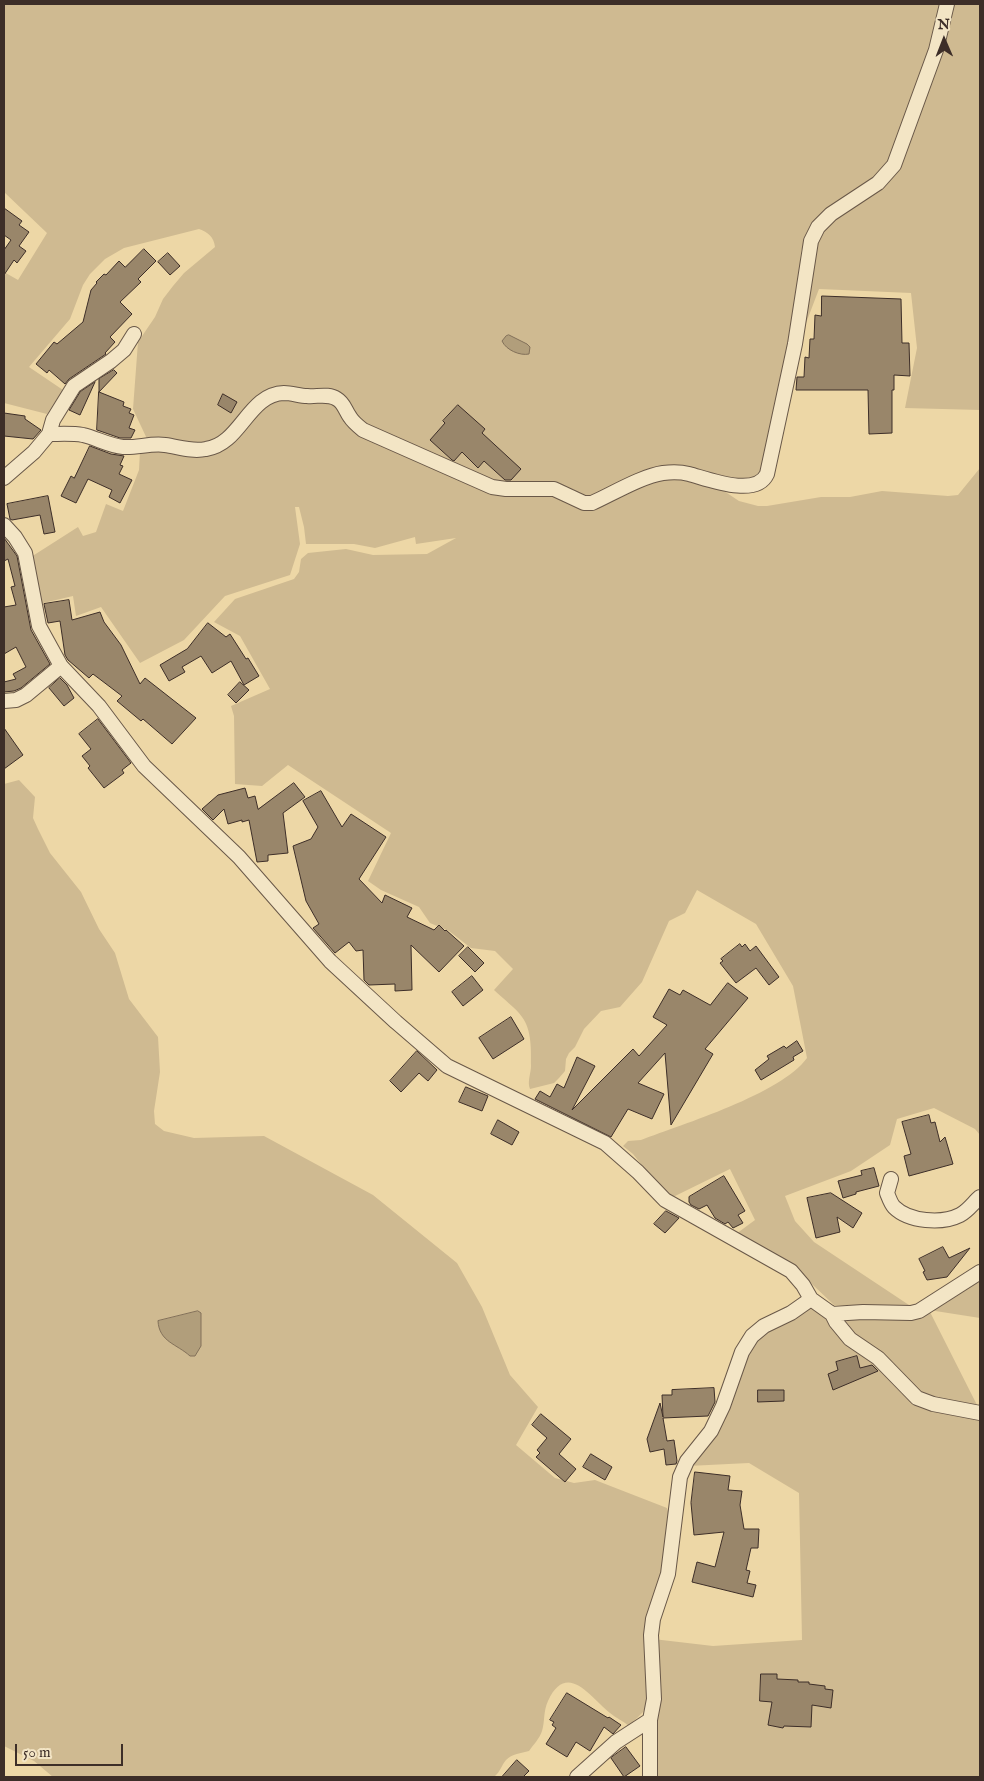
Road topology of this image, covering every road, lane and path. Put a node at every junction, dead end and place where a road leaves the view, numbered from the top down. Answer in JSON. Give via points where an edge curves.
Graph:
{"nodes":[{"id":1,"x":947,"y":4,"type":"edge"},
{"id":2,"x":134,"y":334,"type":"dead end"},
{"id":3,"x":48,"y":434,"type":"junction"},
{"id":4,"x":4,"y":478,"type":"edge"},
{"id":5,"x":4,"y":525,"type":"edge"},
{"id":6,"x":61,"y":666,"type":"junction"},
{"id":7,"x":4,"y":701,"type":"edge"},
{"id":8,"x":891,"y":1179,"type":"dead end"},
{"id":9,"x":980,"y":1196,"type":"edge"},
{"id":10,"x":980,"y":1272,"type":"edge"},
{"id":11,"x":811,"y":1299,"type":"junction"},
{"id":12,"x":832,"y":1314,"type":"junction"},
{"id":13,"x":980,"y":1413,"type":"edge"},
{"id":14,"x":650,"y":1720,"type":"junction"},
{"id":15,"x":577,"y":1777,"type":"edge"},
{"id":16,"x":650,"y":1777,"type":"edge"}],
"edges":[{"from":1,"to":3,"type":"street","via":[[936,50],[894,165],[878,183],[831,214],[811,241],[775,441],[767,474],[758,484],[725,484],[680,473],[664,473],[592,503],[584,503],[554,489],[492,487],[363,430],[351,419],[340,401],[329,396],[283,393],[270,397],[253,410],[229,438],[206,450],[148,444],[122,447],[82,435]]},
{"from":2,"to":3,"type":"street","via":[[124,350],[74,386]]},
{"from":3,"to":4,"type":"street","via":[[34,452]]},
{"from":5,"to":6,"type":"street","via":[[26,553],[39,626]]},
{"from":6,"to":7,"type":"street","via":[[26,695]]},
{"from":6,"to":11,"type":"street","via":[[99,706],[144,766],[240,857],[330,961],[432,1053],[455,1070],[605,1143],[665,1200],[790,1271]]},
{"from":8,"to":9,"type":"street","via":[[887,1193],[893,1206],[906,1215],[924,1219],[946,1220],[962,1215]]},
{"from":10,"to":12,"type":"street","via":[[919,1311]]},
{"from":11,"to":12,"type":"street"},
{"from":11,"to":14,"type":"street","via":[[752,1336],[742,1352],[711,1432],[683,1468],[668,1574],[652,1627],[654,1699]]},
{"from":12,"to":13,"type":"street","via":[[850,1339],[878,1358],[917,1398]]},
{"from":14,"to":15,"type":"street","via":[[616,1742]]},
{"from":14,"to":16,"type":"street"}]}
